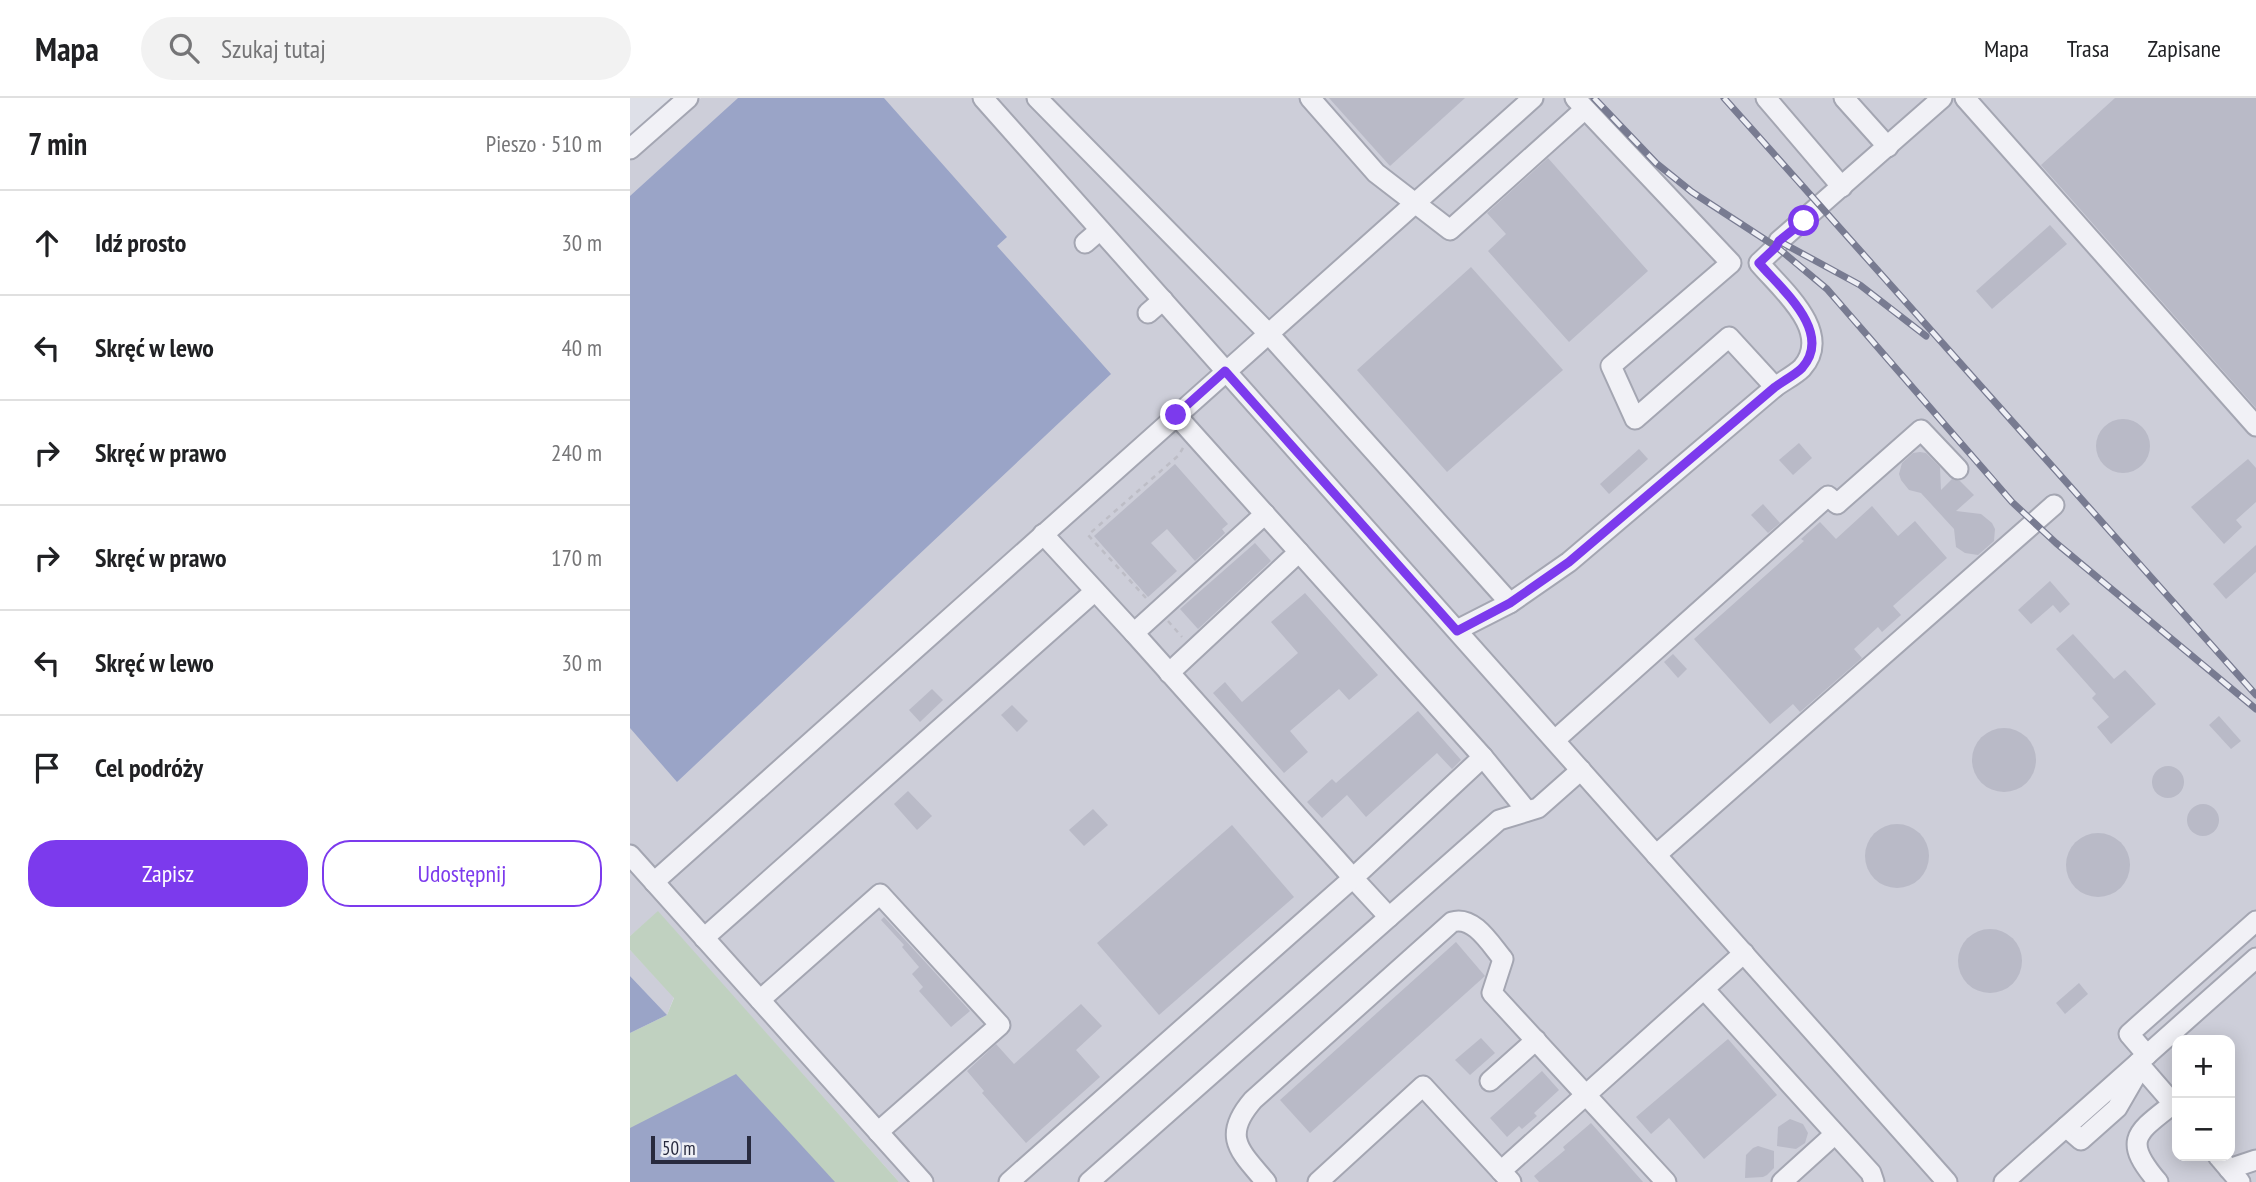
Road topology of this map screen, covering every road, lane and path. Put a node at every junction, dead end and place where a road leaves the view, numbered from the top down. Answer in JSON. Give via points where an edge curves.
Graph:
{"nodes":[{"id":1,"x":688,"y":98,"type":"edge"},
{"id":2,"x":983,"y":98,"type":"edge"},
{"id":3,"x":1037,"y":98,"type":"edge"},
{"id":4,"x":1310,"y":98,"type":"edge"},
{"id":5,"x":1533,"y":98,"type":"edge"},
{"id":6,"x":1766,"y":98,"type":"edge"},
{"id":7,"x":1844,"y":98,"type":"edge"},
{"id":8,"x":1942,"y":98,"type":"edge"},
{"id":9,"x":1965,"y":98,"type":"edge"},
{"id":10,"x":1580,"y":103,"type":"edge"},
{"id":11,"x":1888,"y":146,"type":"junction"},
{"id":12,"x":630,"y":149,"type":"edge"},
{"id":13,"x":1842,"y":187,"type":"junction"},
{"id":14,"x":1415,"y":202,"type":"junction"},
{"id":15,"x":1100,"y":230,"type":"junction"},
{"id":16,"x":1085,"y":243,"type":"dead end"},
{"id":17,"x":1731,"y":263,"type":"junction"},
{"id":18,"x":1759,"y":263,"type":"junction"},
{"id":19,"x":1268,"y":333,"type":"junction"},
{"id":20,"x":1225,"y":371,"type":"junction"},
{"id":21,"x":1775,"y":387,"type":"junction"},
{"id":22,"x":1176,"y":415,"type":"junction"},
{"id":23,"x":2256,"y":426,"type":"edge"},
{"id":24,"x":1190,"y":432,"type":"junction"},
{"id":25,"x":1958,"y":469,"type":"dead end"},
{"id":26,"x":2054,"y":505,"type":"dead end"},
{"id":27,"x":1265,"y":514,"type":"junction"},
{"id":28,"x":1043,"y":534,"type":"junction"},
{"id":29,"x":1298,"y":552,"type":"junction"},
{"id":30,"x":1095,"y":591,"type":"junction"},
{"id":31,"x":1510,"y":603,"type":"junction"},
{"id":32,"x":1158,"y":611,"type":"junction"},
{"id":33,"x":1457,"y":631,"type":"junction"},
{"id":34,"x":1134,"y":633,"type":"junction"},
{"id":35,"x":1194,"y":650,"type":"junction"},
{"id":36,"x":1169,"y":673,"type":"junction"},
{"id":37,"x":1555,"y":740,"type":"junction"},
{"id":38,"x":1483,"y":757,"type":"junction"},
{"id":39,"x":1581,"y":770,"type":"junction"},
{"id":40,"x":1528,"y":811,"type":"junction"},
{"id":41,"x":630,"y":855,"type":"edge"},
{"id":42,"x":1656,"y":855,"type":"junction"},
{"id":43,"x":1353,"y":878,"type":"junction"},
{"id":44,"x":654,"y":882,"type":"junction"},
{"id":45,"x":1389,"y":916,"type":"junction"},
{"id":46,"x":2256,"y":921,"type":"edge"},
{"id":47,"x":704,"y":938,"type":"junction"},
{"id":48,"x":1744,"y":953,"type":"junction"},
{"id":49,"x":2256,"y":958,"type":"edge"},
{"id":50,"x":1704,"y":989,"type":"junction"},
{"id":51,"x":760,"y":1000,"type":"junction"},
{"id":52,"x":1536,"y":1040,"type":"junction"},
{"id":53,"x":2142,"y":1061,"type":"junction"},
{"id":54,"x":1490,"y":1081,"type":"dead end"},
{"id":55,"x":1586,"y":1094,"type":"junction"},
{"id":56,"x":2172,"y":1102,"type":"edge"},
{"id":57,"x":2172,"y":1108,"type":"edge"},
{"id":58,"x":878,"y":1132,"type":"junction"},
{"id":59,"x":1835,"y":1133,"type":"junction"},
{"id":60,"x":2256,"y":1160,"type":"edge"},
{"id":61,"x":2230,"y":1173,"type":"edge"},
{"id":62,"x":1506,"y":1176,"type":"edge"},
{"id":63,"x":922,"y":1182,"type":"edge"},
{"id":64,"x":1009,"y":1182,"type":"edge"},
{"id":65,"x":1089,"y":1182,"type":"edge"},
{"id":66,"x":1266,"y":1182,"type":"edge"},
{"id":67,"x":1318,"y":1182,"type":"edge"},
{"id":68,"x":1666,"y":1182,"type":"edge"},
{"id":69,"x":1782,"y":1182,"type":"edge"},
{"id":70,"x":1874,"y":1182,"type":"edge"},
{"id":71,"x":1947,"y":1182,"type":"edge"},
{"id":72,"x":2004,"y":1182,"type":"edge"},
{"id":73,"x":2158,"y":1182,"type":"edge"}],
"edges":[{"from":1,"to":12,"type":"lane"},
{"from":2,"to":15,"type":"lane"},
{"from":3,"to":19,"type":"lane"},
{"from":4,"to":14,"type":"lane","via":[[1376,173]]},
{"from":5,"to":14,"type":"lane"},
{"from":6,"to":13,"type":"lane"},
{"from":7,"to":11,"type":"lane"},
{"from":8,"to":11,"type":"lane"},
{"from":9,"to":23,"type":"lane"},
{"from":10,"to":14,"type":"lane","via":[[1450,230]]},
{"from":10,"to":17,"type":"lane"},
{"from":11,"to":13,"type":"lane"},
{"from":13,"to":18,"type":"lane"},
{"from":14,"to":19,"type":"lane"},
{"from":15,"to":16,"type":"lane"},
{"from":15,"to":20,"type":"lane","via":[[1156,307]]},
{"from":17,"to":18,"type":"lane"},
{"from":17,"to":21,"type":"lane","via":[[1611,366],[1635,419],[1728,337]]},
{"from":18,"to":21,"type":"lane","via":[[1804,315],[1813,341],[1801,368]]},
{"from":19,"to":20,"type":"lane"},
{"from":19,"to":31,"type":"lane"},
{"from":20,"to":22,"type":"lane"},
{"from":20,"to":33,"type":"lane"},
{"from":21,"to":31,"type":"lane","via":[[1569,562]]},
{"from":22,"to":24,"type":"lane"},
{"from":22,"to":28,"type":"lane"},
{"from":24,"to":27,"type":"lane"},
{"from":24,"to":32,"type":"path","via":[[1179,455],[1088,535]]},
{"from":25,"to":37,"type":"lane","via":[[1920,430],[1837,504],[1828,496]]},
{"from":26,"to":42,"type":"lane"},
{"from":27,"to":29,"type":"lane"},
{"from":27,"to":32,"type":"lane"},
{"from":28,"to":30,"type":"lane"},
{"from":28,"to":44,"type":"lane"},
{"from":29,"to":35,"type":"lane"},
{"from":29,"to":38,"type":"lane"},
{"from":30,"to":34,"type":"lane"},
{"from":30,"to":47,"type":"lane"},
{"from":31,"to":33,"type":"lane"},
{"from":32,"to":34,"type":"lane"},
{"from":32,"to":35,"type":"path"},
{"from":33,"to":37,"type":"lane"},
{"from":34,"to":36,"type":"lane"},
{"from":35,"to":36,"type":"lane"},
{"from":36,"to":43,"type":"lane"},
{"from":37,"to":39,"type":"lane"},
{"from":38,"to":40,"type":"lane"},
{"from":38,"to":43,"type":"lane"},
{"from":39,"to":40,"type":"lane","via":[[1538,808]]},
{"from":39,"to":42,"type":"lane"},
{"from":40,"to":45,"type":"lane","via":[[1499,820]]},
{"from":41,"to":44,"type":"lane"},
{"from":42,"to":48,"type":"lane"},
{"from":43,"to":45,"type":"lane"},
{"from":43,"to":64,"type":"lane"},
{"from":44,"to":47,"type":"lane"},
{"from":45,"to":65,"type":"lane"},
{"from":46,"to":53,"type":"lane","via":[[2130,1034]]},
{"from":47,"to":51,"type":"lane"},
{"from":48,"to":50,"type":"lane"},
{"from":48,"to":71,"type":"lane"},
{"from":49,"to":53,"type":"lane"},
{"from":50,"to":55,"type":"lane"},
{"from":50,"to":59,"type":"lane"},
{"from":51,"to":58,"type":"lane"},
{"from":51,"to":58,"type":"lane","via":[[880,894],[1000,1025]]},
{"from":52,"to":54,"type":"lane"},
{"from":52,"to":55,"type":"lane"},
{"from":52,"to":66,"type":"lane","via":[[1492,993],[1503,960],[1474,926],[1452,922],[1244,1110],[1236,1131],[1239,1151]]},
{"from":53,"to":56,"type":"lane"},
{"from":53,"to":72,"type":"lane"},
{"from":55,"to":62,"type":"lane"},
{"from":55,"to":68,"type":"lane"},
{"from":57,"to":73,"type":"lane","via":[[2138,1135],[2139,1156]]},
{"from":58,"to":63,"type":"lane"},
{"from":59,"to":69,"type":"lane"},
{"from":59,"to":70,"type":"lane"},
{"from":60,"to":61,"type":"lane"},
{"from":62,"to":67,"type":"lane","via":[[1423,1086]]}]}
